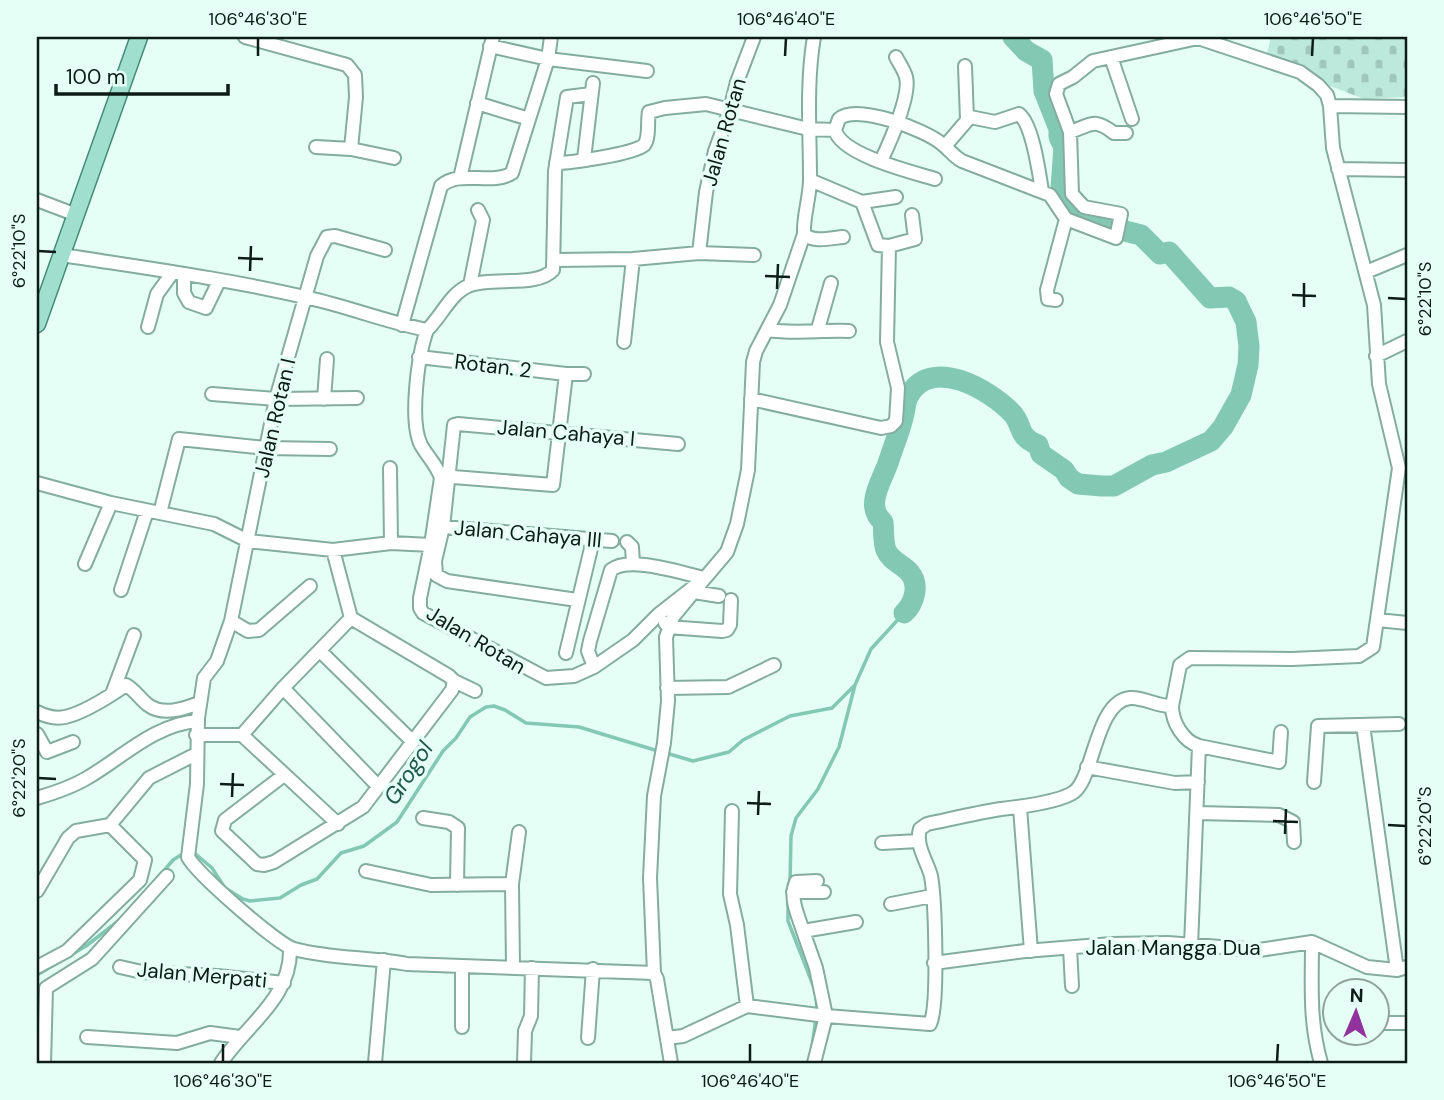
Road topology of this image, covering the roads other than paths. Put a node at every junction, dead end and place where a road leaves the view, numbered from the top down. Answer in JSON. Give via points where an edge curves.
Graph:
{"nodes":[{"id":1,"x":139,"y":37,"type":"edge"},
{"id":2,"x":245,"y":37,"type":"edge"},
{"id":3,"x":551,"y":37,"type":"edge"},
{"id":4,"x":754,"y":37,"type":"edge"},
{"id":5,"x":814,"y":37,"type":"edge"},
{"id":6,"x":1197,"y":38,"type":"edge"},
{"id":7,"x":491,"y":41,"type":"edge"},
{"id":8,"x":896,"y":57,"type":"dead end"},
{"id":9,"x":1111,"y":57,"type":"junction"},
{"id":10,"x":548,"y":59,"type":"junction"},
{"id":11,"x":965,"y":66,"type":"dead end"},
{"id":12,"x":647,"y":72,"type":"dead end"},
{"id":13,"x":477,"y":103,"type":"junction"},
{"id":14,"x":1330,"y":106,"type":"junction"},
{"id":15,"x":1407,"y":107,"type":"edge"},
{"id":16,"x":730,"y":110,"type":"junction"},
{"id":17,"x":967,"y":118,"type":"junction"},
{"id":18,"x":529,"y":119,"type":"junction"},
{"id":19,"x":1132,"y":119,"type":"dead end"},
{"id":20,"x":897,"y":121,"type":"junction"},
{"id":21,"x":807,"y":130,"type":"junction"},
{"id":22,"x":835,"y":130,"type":"junction"},
{"id":23,"x":1070,"y":132,"type":"junction"},
{"id":24,"x":1126,"y":133,"type":"dead end"},
{"id":25,"x":945,"y":146,"type":"junction"},
{"id":26,"x":316,"y":147,"type":"dead end"},
{"id":27,"x":351,"y":149,"type":"junction"},
{"id":28,"x":394,"y":158,"type":"dead end"},
{"id":29,"x":584,"y":159,"type":"junction"},
{"id":30,"x":881,"y":161,"type":"junction"},
{"id":31,"x":556,"y":163,"type":"junction"},
{"id":32,"x":1338,"y":169,"type":"junction"},
{"id":33,"x":1407,"y":170,"type":"edge"},
{"id":34,"x":460,"y":178,"type":"junction"},
{"id":35,"x":810,"y":180,"type":"junction"},
{"id":36,"x":935,"y":180,"type":"dead end"},
{"id":37,"x":1057,"y":192,"type":"junction"},
{"id":38,"x":896,"y":197,"type":"dead end"},
{"id":39,"x":37,"y":200,"type":"edge"},
{"id":40,"x":862,"y":202,"type":"junction"},
{"id":41,"x":478,"y":210,"type":"dead end"},
{"id":42,"x":74,"y":214,"type":"junction"},
{"id":43,"x":912,"y":215,"type":"dead end"},
{"id":44,"x":1066,"y":219,"type":"junction"},
{"id":45,"x":804,"y":234,"type":"junction"},
{"id":46,"x":843,"y":237,"type":"dead end"},
{"id":47,"x":889,"y":246,"type":"junction"},
{"id":48,"x":386,"y":250,"type":"dead end"},
{"id":49,"x":699,"y":253,"type":"junction"},
{"id":50,"x":62,"y":255,"type":"junction"},
{"id":51,"x":1407,"y":255,"type":"edge"},
{"id":52,"x":754,"y":256,"type":"dead end"},
{"id":53,"x":633,"y":259,"type":"junction"},
{"id":54,"x":555,"y":260,"type":"junction"},
{"id":55,"x":1366,"y":272,"type":"junction"},
{"id":56,"x":178,"y":273,"type":"junction"},
{"id":57,"x":219,"y":281,"type":"junction"},
{"id":58,"x":831,"y":283,"type":"dead end"},
{"id":59,"x":470,"y":285,"type":"junction"},
{"id":60,"x":306,"y":297,"type":"junction"},
{"id":61,"x":1056,"y":300,"type":"dead end"},
{"id":62,"x":37,"y":324,"type":"edge"},
{"id":63,"x":402,"y":325,"type":"junction"},
{"id":64,"x":148,"y":327,"type":"dead end"},
{"id":65,"x":427,"y":330,"type":"junction"},
{"id":66,"x":766,"y":330,"type":"junction"},
{"id":67,"x":818,"y":330,"type":"junction"},
{"id":68,"x":849,"y":331,"type":"dead end"},
{"id":69,"x":1407,"y":341,"type":"edge"},
{"id":70,"x":624,"y":342,"type":"dead end"},
{"id":71,"x":1376,"y":356,"type":"junction"},
{"id":72,"x":419,"y":357,"type":"junction"},
{"id":73,"x":327,"y":359,"type":"dead end"},
{"id":74,"x":566,"y":374,"type":"junction"},
{"id":75,"x":584,"y":374,"type":"dead end"},
{"id":76,"x":212,"y":394,"type":"dead end"},
{"id":77,"x":751,"y":394,"type":"junction"},
{"id":78,"x":357,"y":398,"type":"dead end"},
{"id":79,"x":276,"y":399,"type":"junction"},
{"id":80,"x":324,"y":399,"type":"junction"},
{"id":81,"x":561,"y":433,"type":"junction"},
{"id":82,"x":678,"y":444,"type":"dead end"},
{"id":83,"x":265,"y":448,"type":"junction"},
{"id":84,"x":330,"y":449,"type":"dead end"},
{"id":85,"x":1403,"y":466,"type":"edge"},
{"id":86,"x":390,"y":468,"type":"dead end"},
{"id":87,"x":450,"y":474,"type":"junction"},
{"id":88,"x":37,"y":483,"type":"edge"},
{"id":89,"x":111,"y":503,"type":"junction"},
{"id":90,"x":153,"y":512,"type":"junction"},
{"id":91,"x":443,"y":527,"type":"junction"},
{"id":92,"x":593,"y":540,"type":"junction"},
{"id":93,"x":248,"y":541,"type":"junction"},
{"id":94,"x":612,"y":541,"type":"dead end"},
{"id":95,"x":627,"y":542,"type":"dead end"},
{"id":96,"x":391,"y":543,"type":"junction"},
{"id":97,"x":431,"y":545,"type":"junction"},
{"id":98,"x":333,"y":550,"type":"junction"},
{"id":99,"x":85,"y":564,"type":"dead end"},
{"id":100,"x":633,"y":564,"type":"junction"},
{"id":101,"x":705,"y":578,"type":"junction"},
{"id":102,"x":310,"y":586,"type":"dead end"},
{"id":103,"x":121,"y":590,"type":"dead end"},
{"id":104,"x":694,"y":593,"type":"junction"},
{"id":105,"x":577,"y":600,"type":"junction"},
{"id":106,"x":659,"y":614,"type":"junction"},
{"id":107,"x":351,"y":618,"type":"junction"},
{"id":108,"x":1378,"y":620,"type":"junction"},
{"id":109,"x":231,"y":621,"type":"junction"},
{"id":110,"x":1407,"y":623,"type":"edge"},
{"id":111,"x":668,"y":627,"type":"junction"},
{"id":112,"x":134,"y":635,"type":"dead end"},
{"id":113,"x":320,"y":651,"type":"junction"},
{"id":114,"x":566,"y":653,"type":"dead end"},
{"id":115,"x":774,"y":665,"type":"dead end"},
{"id":116,"x":594,"y":667,"type":"junction"},
{"id":117,"x":454,"y":681,"type":"junction"},
{"id":118,"x":283,"y":688,"type":"junction"},
{"id":119,"x":667,"y":688,"type":"junction"},
{"id":120,"x":475,"y":691,"type":"dead end"},
{"id":121,"x":112,"y":694,"type":"junction"},
{"id":122,"x":1172,"y":706,"type":"junction"},
{"id":123,"x":37,"y":712,"type":"edge"},
{"id":124,"x":198,"y":712,"type":"junction"},
{"id":125,"x":1399,"y":724,"type":"dead end"},
{"id":126,"x":1363,"y":725,"type":"junction"},
{"id":127,"x":1281,"y":732,"type":"dead end"},
{"id":128,"x":37,"y":734,"type":"edge"},
{"id":129,"x":196,"y":735,"type":"junction"},
{"id":130,"x":242,"y":735,"type":"junction"},
{"id":131,"x":73,"y":742,"type":"dead end"},
{"id":132,"x":414,"y":742,"type":"junction"},
{"id":133,"x":1199,"y":746,"type":"junction"},
{"id":134,"x":197,"y":754,"type":"junction"},
{"id":135,"x":42,"y":755,"type":"edge"},
{"id":136,"x":1087,"y":767,"type":"junction"},
{"id":137,"x":284,"y":775,"type":"junction"},
{"id":138,"x":1198,"y":782,"type":"junction"},
{"id":139,"x":1314,"y":782,"type":"dead end"},
{"id":140,"x":377,"y":785,"type":"junction"},
{"id":141,"x":37,"y":798,"type":"edge"},
{"id":142,"x":1020,"y":808,"type":"junction"},
{"id":143,"x":732,"y":811,"type":"dead end"},
{"id":144,"x":1197,"y":813,"type":"junction"},
{"id":145,"x":423,"y":818,"type":"dead end"},
{"id":146,"x":338,"y":824,"type":"junction"},
{"id":147,"x":110,"y":825,"type":"junction"},
{"id":148,"x":519,"y":832,"type":"dead end"},
{"id":149,"x":918,"y":841,"type":"junction"},
{"id":150,"x":1294,"y":842,"type":"dead end"},
{"id":151,"x":881,"y":843,"type":"dead end"},
{"id":152,"x":366,"y":871,"type":"dead end"},
{"id":153,"x":167,"y":876,"type":"dead end"},
{"id":154,"x":512,"y":884,"type":"junction"},
{"id":155,"x":457,"y":885,"type":"junction"},
{"id":156,"x":820,"y":887,"type":"dead end"},
{"id":157,"x":37,"y":891,"type":"edge"},
{"id":158,"x":933,"y":901,"type":"junction"},
{"id":159,"x":891,"y":904,"type":"dead end"},
{"id":160,"x":856,"y":922,"type":"dead end"},
{"id":161,"x":803,"y":931,"type":"junction"},
{"id":162,"x":1312,"y":942,"type":"junction"},
{"id":163,"x":1191,"y":946,"type":"junction"},
{"id":164,"x":290,"y":948,"type":"junction"},
{"id":165,"x":1070,"y":948,"type":"junction"},
{"id":166,"x":1031,"y":951,"type":"junction"},
{"id":167,"x":384,"y":960,"type":"junction"},
{"id":168,"x":934,"y":963,"type":"junction"},
{"id":169,"x":37,"y":967,"type":"edge"},
{"id":170,"x":120,"y":967,"type":"dead end"},
{"id":171,"x":462,"y":968,"type":"junction"},
{"id":172,"x":513,"y":968,"type":"junction"},
{"id":173,"x":532,"y":968,"type":"junction"},
{"id":174,"x":1402,"y":968,"type":"edge"},
{"id":175,"x":593,"y":969,"type":"junction"},
{"id":176,"x":654,"y":972,"type":"junction"},
{"id":177,"x":40,"y":983,"type":"edge"},
{"id":178,"x":284,"y":983,"type":"junction"},
{"id":179,"x":1072,"y":986,"type":"dead end"},
{"id":180,"x":747,"y":1006,"type":"junction"},
{"id":181,"x":818,"y":1014,"type":"junction"},
{"id":182,"x":462,"y":1027,"type":"dead end"},
{"id":183,"x":87,"y":1037,"type":"dead end"},
{"id":184,"x":240,"y":1037,"type":"junction"},
{"id":185,"x":588,"y":1038,"type":"dead end"},
{"id":186,"x":667,"y":1038,"type":"junction"},
{"id":187,"x":44,"y":1063,"type":"edge"},
{"id":188,"x":220,"y":1063,"type":"edge"},
{"id":189,"x":375,"y":1063,"type":"edge"},
{"id":190,"x":523,"y":1063,"type":"edge"},
{"id":191,"x":671,"y":1063,"type":"edge"},
{"id":192,"x":814,"y":1063,"type":"edge"},
{"id":193,"x":1321,"y":1063,"type":"edge"}],
"edges":[{"from":1,"to":42,"type":"main road"},
{"from":2,"to":27,"type":"street","via":[[347,65],[355,75]]},
{"from":3,"to":10,"type":"street"},
{"from":4,"to":16,"type":"street","name":"Jalan Rotan"},
{"from":5,"to":21,"type":"street","name":"Jalan Rotan"},
{"from":6,"to":9,"type":"street"},
{"from":6,"to":14,"type":"street","via":[[1300,72],[1327,95]]},
{"from":7,"to":10,"type":"street"},
{"from":7,"to":13,"type":"street"},
{"from":8,"to":20,"type":"street","via":[[907,80]]},
{"from":9,"to":19,"type":"street"},
{"from":9,"to":23,"type":"street","via":[[1093,61],[1056,88]]},
{"from":10,"to":12,"type":"street"},
{"from":10,"to":18,"type":"street"},
{"from":11,"to":17,"type":"street"},
{"from":13,"to":18,"type":"street"},
{"from":13,"to":34,"type":"street"},
{"from":14,"to":15,"type":"street"},
{"from":14,"to":32,"type":"street"},
{"from":16,"to":21,"type":"street"},
{"from":16,"to":29,"type":"street","via":[[706,104],[650,111],[642,146]]},
{"from":16,"to":49,"type":"street","name":"Jalan Rotan","via":[[710,173]]},
{"from":17,"to":25,"type":"street"},
{"from":17,"to":37,"type":"street","via":[[995,122],[1022,116],[1034,152]]},
{"from":18,"to":34,"type":"street","via":[[512,173]]},
{"from":20,"to":22,"type":"street","via":[[846,115]]},
{"from":20,"to":25,"type":"street"},
{"from":20,"to":30,"type":"street"},
{"from":21,"to":22,"type":"street"},
{"from":21,"to":35,"type":"street","name":"Jalan Rotan"},
{"from":22,"to":30,"type":"street","via":[[843,143]]},
{"from":23,"to":24,"type":"street","via":[[1098,122],[1114,133]]},
{"from":23,"to":37,"type":"street","via":[[1073,160]]},
{"from":25,"to":37,"type":"street","via":[[962,161]]},
{"from":26,"to":27,"type":"street"},
{"from":27,"to":28,"type":"street"},
{"from":29,"to":31,"type":"street"},
{"from":29,"to":31,"type":"street","via":[[592,88],[567,97]]},
{"from":30,"to":36,"type":"street"},
{"from":31,"to":54,"type":"street"},
{"from":32,"to":33,"type":"street"},
{"from":32,"to":55,"type":"street"},
{"from":34,"to":63,"type":"street","via":[[441,186]]},
{"from":35,"to":40,"type":"street"},
{"from":35,"to":45,"type":"street","name":"Jalan Rotan"},
{"from":37,"to":44,"type":"street"},
{"from":37,"to":44,"type":"street","via":[[1084,207],[1119,213],[1122,219],[1114,238]]},
{"from":38,"to":40,"type":"street"},
{"from":39,"to":42,"type":"street"},
{"from":40,"to":47,"type":"street","via":[[876,243]]},
{"from":41,"to":59,"type":"street","via":[[483,220]]},
{"from":42,"to":50,"type":"main road"},
{"from":43,"to":47,"type":"street","via":[[915,239]]},
{"from":44,"to":61,"type":"street","via":[[1047,290],[1048,299]]},
{"from":45,"to":46,"type":"street","via":[[814,239]]},
{"from":45,"to":66,"type":"street","name":"Jalan Rotan","via":[[780,305]]},
{"from":47,"to":77,"type":"street","via":[[887,323],[898,388],[896,421],[881,428]]},
{"from":48,"to":60,"type":"street","name":"Jalan Rotan I","via":[[327,237]]},
{"from":49,"to":52,"type":"street"},
{"from":49,"to":53,"type":"street"},
{"from":50,"to":56,"type":"street"},
{"from":50,"to":62,"type":"main road"},
{"from":51,"to":55,"type":"street"},
{"from":53,"to":54,"type":"street"},
{"from":53,"to":70,"type":"street"},
{"from":54,"to":59,"type":"street","via":[[550,274]]},
{"from":55,"to":71,"type":"street","via":[[1374,305]]},
{"from":56,"to":57,"type":"street"},
{"from":56,"to":57,"type":"street","via":[[189,302],[206,308]]},
{"from":56,"to":64,"type":"street","via":[[156,294]]},
{"from":57,"to":60,"type":"street"},
{"from":58,"to":67,"type":"street"},
{"from":59,"to":65,"type":"street","via":[[456,294]]},
{"from":60,"to":63,"type":"street"},
{"from":60,"to":79,"type":"street","name":"Jalan Rotan I"},
{"from":63,"to":65,"type":"street"},
{"from":65,"to":72,"type":"street","name":"Jalan Rotan"},
{"from":66,"to":67,"type":"street"},
{"from":66,"to":77,"type":"street","name":"Jalan Rotan","via":[[754,362]]},
{"from":67,"to":68,"type":"street"},
{"from":69,"to":71,"type":"street"},
{"from":71,"to":85,"type":"street","via":[[1384,410]]},
{"from":72,"to":74,"type":"street","name":"Rotan. 2"},
{"from":72,"to":97,"type":"street","name":"Jalan Rotan","via":[[417,431],[441,478]]},
{"from":73,"to":80,"type":"street"},
{"from":74,"to":75,"type":"street","name":"Rotan. 2"},
{"from":74,"to":81,"type":"street"},
{"from":76,"to":79,"type":"street"},
{"from":77,"to":101,"type":"street","name":"Jalan Rotan","via":[[748,470],[737,524],[727,552]]},
{"from":78,"to":80,"type":"street"},
{"from":79,"to":80,"type":"street"},
{"from":79,"to":83,"type":"street","name":"Jalan Rotan I"},
{"from":81,"to":82,"type":"street","name":"Jalan Cahaya I"},
{"from":81,"to":87,"type":"street","name":"Jalan Cahaya I","via":[[454,425]]},
{"from":81,"to":87,"type":"street","via":[[553,485]]},
{"from":83,"to":84,"type":"street"},
{"from":83,"to":90,"type":"street","via":[[179,439]]},
{"from":83,"to":93,"type":"street","name":"Jalan Rotan I"},
{"from":85,"to":108,"type":"street"},
{"from":86,"to":96,"type":"street"},
{"from":87,"to":91,"type":"street"},
{"from":88,"to":89,"type":"street"},
{"from":89,"to":90,"type":"street"},
{"from":89,"to":99,"type":"street"},
{"from":90,"to":93,"type":"street","via":[[214,524]]},
{"from":90,"to":103,"type":"street"},
{"from":91,"to":92,"type":"street","name":"Jalan Cahaya III"},
{"from":91,"to":105,"type":"street","via":[[436,575],[447,581]]},
{"from":92,"to":94,"type":"street","name":"Jalan Cahaya III"},
{"from":92,"to":105,"type":"street"},
{"from":93,"to":98,"type":"street"},
{"from":93,"to":109,"type":"street","name":"Jalan Rotan I"},
{"from":95,"to":100,"type":"street","name":"Jalan Cahaya III","via":[[632,547]]},
{"from":96,"to":97,"type":"street"},
{"from":96,"to":98,"type":"street"},
{"from":97,"to":116,"type":"street","name":"Jalan Rotan","via":[[420,598],[424,613],[540,677],[562,678]]},
{"from":98,"to":107,"type":"street"},
{"from":100,"to":101,"type":"street"},
{"from":100,"to":116,"type":"street","via":[[611,569],[590,641]]},
{"from":101,"to":104,"type":"street"},
{"from":101,"to":106,"type":"street","name":"Jalan Rotan"},
{"from":102,"to":109,"type":"street","via":[[258,630],[248,631]]},
{"from":104,"to":111,"type":"street"},
{"from":104,"to":111,"type":"street","via":[[725,598],[727,629]]},
{"from":105,"to":114,"type":"street"},
{"from":106,"to":111,"type":"street"},
{"from":106,"to":116,"type":"street","name":"Jalan Rotan"},
{"from":107,"to":113,"type":"street"},
{"from":107,"to":117,"type":"street"},
{"from":108,"to":110,"type":"street"},
{"from":108,"to":122,"type":"street","via":[[1373,647],[1359,656],[1190,658],[1181,664]]},
{"from":109,"to":124,"type":"street","name":"Jalan Rotan I","via":[[217,661],[204,678]]},
{"from":111,"to":119,"type":"street"},
{"from":112,"to":121,"type":"street"},
{"from":113,"to":118,"type":"street"},
{"from":113,"to":132,"type":"street"},
{"from":115,"to":119,"type":"street","via":[[728,687]]},
{"from":117,"to":120,"type":"street"},
{"from":117,"to":132,"type":"street"},
{"from":118,"to":130,"type":"street"},
{"from":118,"to":140,"type":"street"},
{"from":119,"to":176,"type":"street","via":[[650,878]]},
{"from":121,"to":123,"type":"street","via":[[65,717]]},
{"from":121,"to":124,"type":"street","via":[[126,685],[149,706]]},
{"from":122,"to":133,"type":"street","via":[[1178,727],[1190,743]]},
{"from":122,"to":136,"type":"street","via":[[1141,699],[1121,701],[1096,739]]},
{"from":124,"to":129,"type":"street","name":"Jalan Rotan I"},
{"from":124,"to":141,"type":"street","via":[[87,778]]},
{"from":125,"to":126,"type":"street"},
{"from":126,"to":139,"type":"street","via":[[1318,726]]},
{"from":126,"to":174,"type":"street"},
{"from":127,"to":133,"type":"street","via":[[1279,762]]},
{"from":128,"to":135,"type":"street"},
{"from":129,"to":130,"type":"street"},
{"from":129,"to":134,"type":"street","name":"Jalan Rotan I"},
{"from":130,"to":137,"type":"street"},
{"from":131,"to":135,"type":"street"},
{"from":132,"to":140,"type":"street"},
{"from":133,"to":138,"type":"street"},
{"from":134,"to":147,"type":"street","via":[[149,778]]},
{"from":134,"to":164,"type":"street","name":"Jalan Rotan I","via":[[189,847],[192,863],[217,890]]},
{"from":136,"to":138,"type":"street","via":[[1175,783]]},
{"from":136,"to":142,"type":"street","via":[[1074,792]]},
{"from":137,"to":146,"type":"street"},
{"from":137,"to":146,"type":"street","via":[[225,820],[222,831],[257,864],[274,862]]},
{"from":138,"to":144,"type":"street"},
{"from":140,"to":146,"type":"street","via":[[363,807]]},
{"from":142,"to":149,"type":"street","via":[[927,824],[920,829]]},
{"from":142,"to":166,"type":"street"},
{"from":143,"to":180,"type":"street","via":[[730,894]]},
{"from":144,"to":150,"type":"street","via":[[1279,815],[1293,822]]},
{"from":144,"to":163,"type":"street"},
{"from":145,"to":155,"type":"street","via":[[458,828]]},
{"from":147,"to":157,"type":"street","via":[[76,831],[68,838]]},
{"from":147,"to":169,"type":"street","via":[[145,860],[140,880],[68,951]]},
{"from":148,"to":154,"type":"street"},
{"from":149,"to":151,"type":"street"},
{"from":149,"to":158,"type":"street","via":[[931,876]]},
{"from":152,"to":155,"type":"street","via":[[413,882]]},
{"from":153,"to":177,"type":"street","via":[[92,959]]},
{"from":154,"to":155,"type":"street"},
{"from":154,"to":172,"type":"street"},
{"from":156,"to":161,"type":"street","via":[[793,892]]},
{"from":158,"to":159,"type":"street"},
{"from":158,"to":168,"type":"street"},
{"from":160,"to":161,"type":"street"},
{"from":161,"to":181,"type":"street","via":[[816,968]]},
{"from":162,"to":163,"type":"street","name":"Jalan Mangga Dua","via":[[1259,950]]},
{"from":162,"to":174,"type":"street","via":[[1367,967]]},
{"from":162,"to":193,"type":"street","via":[[1310,1005]]},
{"from":163,"to":165,"type":"street","name":"Jalan Mangga Dua"},
{"from":164,"to":167,"type":"street"},
{"from":164,"to":178,"type":"street"},
{"from":165,"to":166,"type":"street","name":"Jalan Mangga Dua"},
{"from":165,"to":179,"type":"street"},
{"from":166,"to":168,"type":"street","name":"Jalan Mangga Dua"},
{"from":167,"to":171,"type":"street"},
{"from":167,"to":189,"type":"street"},
{"from":168,"to":181,"type":"street","via":[[935,1009],[930,1024]]},
{"from":170,"to":178,"type":"street","name":"Jalan Merpati"},
{"from":171,"to":172,"type":"street"},
{"from":171,"to":182,"type":"street"},
{"from":172,"to":173,"type":"street"},
{"from":173,"to":175,"type":"street"},
{"from":173,"to":190,"type":"street","via":[[531,1016]]},
{"from":175,"to":176,"type":"street"},
{"from":175,"to":185,"type":"street"},
{"from":176,"to":186,"type":"street"},
{"from":177,"to":187,"type":"street"},
{"from":178,"to":184,"type":"street","via":[[270,1006]]},
{"from":180,"to":181,"type":"street"},
{"from":180,"to":186,"type":"street","via":[[683,1036]]},
{"from":181,"to":192,"type":"street"},
{"from":183,"to":184,"type":"street","via":[[177,1043],[210,1033]]},
{"from":184,"to":188,"type":"street"},
{"from":186,"to":191,"type":"street"}]}
